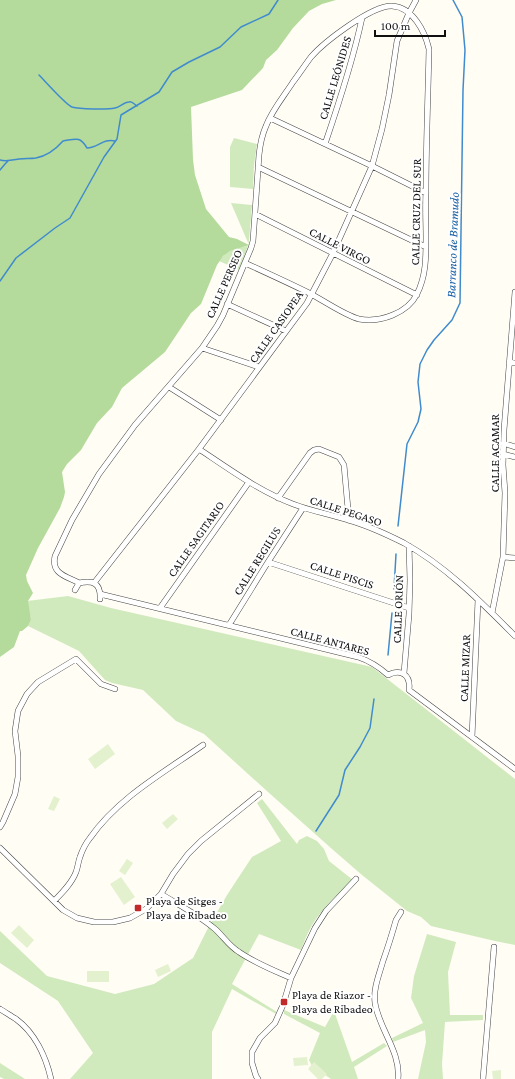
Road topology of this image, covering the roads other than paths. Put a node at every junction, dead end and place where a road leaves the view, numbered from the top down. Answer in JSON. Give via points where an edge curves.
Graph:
{"nodes":[{"id":1,"x":416,"y":0,"type":"edge"},
{"id":2,"x":409,"y":13,"type":"junction"},
{"id":3,"x":362,"y":18,"type":"junction"},
{"id":4,"x":270,"y":118,"type":"junction"},
{"id":5,"x":325,"y":144,"type":"junction"},
{"id":6,"x":372,"y":166,"type":"junction"},
{"id":7,"x":258,"y":167,"type":"junction"},
{"id":8,"x":426,"y":193,"type":"junction"},
{"id":9,"x":352,"y":212,"type":"junction"},
{"id":10,"x":255,"y":214,"type":"junction"},
{"id":11,"x":426,"y":247,"type":"junction"},
{"id":12,"x":333,"y":253,"type":"junction"},
{"id":13,"x":245,"y":263,"type":"junction"},
{"id":14,"x":515,"y":292,"type":"edge"},
{"id":15,"x":311,"y":294,"type":"junction"},
{"id":16,"x":417,"y":295,"type":"junction"},
{"id":17,"x":227,"y":304,"type":"junction"},
{"id":18,"x":286,"y":331,"type":"junction"},
{"id":19,"x":202,"y":348,"type":"junction"},
{"id":20,"x":509,"y":362,"type":"junction"},
{"id":21,"x":515,"y":363,"type":"edge"},
{"id":22,"x":259,"y":367,"type":"junction"},
{"id":23,"x":169,"y":387,"type":"junction"},
{"id":24,"x":221,"y":420,"type":"junction"},
{"id":25,"x":504,"y":443,"type":"junction"},
{"id":26,"x":515,"y":447,"type":"edge"},
{"id":27,"x":199,"y":449,"type":"junction"},
{"id":28,"x":503,"y":454,"type":"junction"},
{"id":29,"x":515,"y":457,"type":"edge"},
{"id":30,"x":249,"y":482,"type":"junction"},
{"id":31,"x":278,"y":498,"type":"junction"},
{"id":32,"x":303,"y":508,"type":"junction"},
{"id":33,"x":349,"y":520,"type":"junction"},
{"id":34,"x":408,"y":546,"type":"junction"},
{"id":35,"x":503,"y":557,"type":"junction"},
{"id":36,"x":515,"y":558,"type":"edge"},
{"id":37,"x":268,"y":562,"type":"junction"},
{"id":38,"x":94,"y":583,"type":"junction"},
{"id":39,"x":79,"y":584,"type":"junction"},
{"id":40,"x":75,"y":590,"type":"dead end"},
{"id":41,"x":478,"y":600,"type":"junction"},
{"id":42,"x":160,"y":608,"type":"junction"},
{"id":43,"x":409,"y":608,"type":"junction"},
{"id":44,"x":492,"y":613,"type":"junction"},
{"id":45,"x":229,"y":625,"type":"junction"},
{"id":46,"x":515,"y":636,"type":"edge"},
{"id":47,"x":404,"y":673,"type":"junction"},
{"id":48,"x":115,"y":689,"type":"dead end"},
{"id":49,"x":472,"y":737,"type":"junction"},
{"id":50,"x":203,"y":745,"type":"dead end"},
{"id":51,"x":515,"y":769,"type":"edge"},
{"id":52,"x":260,"y":794,"type":"dead end"},
{"id":53,"x":0,"y":827,"type":"edge"},
{"id":54,"x":0,"y":848,"type":"edge"},
{"id":55,"x":356,"y":879,"type":"dead end"},
{"id":56,"x":161,"y":894,"type":"junction"},
{"id":57,"x":54,"y":901,"type":"junction"},
{"id":58,"x":401,"y":912,"type":"dead end"},
{"id":59,"x":494,"y":947,"type":"dead end"},
{"id":60,"x":291,"y":978,"type":"junction"},
{"id":61,"x":0,"y":1009,"type":"edge"},
{"id":62,"x":51,"y":1079,"type":"edge"},
{"id":63,"x":258,"y":1079,"type":"edge"},
{"id":64,"x":398,"y":1079,"type":"edge"},
{"id":65,"x":483,"y":1079,"type":"edge"}],
"edges":[{"from":1,"to":2,"type":"street","name":"CALLE CASIOPEA"},
{"from":2,"to":3,"type":"street","name":"CALLE PERSEO","via":[[391,6]]},
{"from":2,"to":6,"type":"street","name":"CALLE CASIOPEA","via":[[397,40],[389,95]]},
{"from":2,"to":8,"type":"street","name":"CALLE CRUZ DEL SUR","via":[[422,29],[429,49]]},
{"from":3,"to":4,"type":"street","name":"CALLE PERSEO","via":[[342,30],[311,58]]},
{"from":3,"to":5,"type":"street","name":"CALLE LEÓNIDES","via":[[342,95]]},
{"from":4,"to":5,"type":"street"},
{"from":4,"to":7,"type":"street","name":"CALLE PERSEO","via":[[262,136]]},
{"from":5,"to":6,"type":"street"},
{"from":6,"to":8,"type":"street"},
{"from":6,"to":9,"type":"street","name":"CALLE CASIOPEA"},
{"from":7,"to":9,"type":"street"},
{"from":7,"to":10,"type":"street","name":"CALLE PERSEO"},
{"from":8,"to":11,"type":"street","name":"CALLE CRUZ DEL SUR"},
{"from":9,"to":11,"type":"street"},
{"from":9,"to":12,"type":"street","name":"CALLE CASIOPEA"},
{"from":10,"to":12,"type":"street","name":"CALLE VIRGO"},
{"from":10,"to":13,"type":"street","name":"CALLE PERSEO","via":[[253,241]]},
{"from":11,"to":16,"type":"street","name":"CALLE CRUZ DEL SUR","via":[[424,279]]},
{"from":12,"to":15,"type":"street","name":"CALLE CASIOPEA"},
{"from":12,"to":16,"type":"street","name":"CALLE VIRGO"},
{"from":13,"to":15,"type":"street","name":"CALLE CRUZ DEL SUR"},
{"from":13,"to":17,"type":"street","name":"CALLE PERSEO"},
{"from":14,"to":20,"type":"street","name":"CALLE ACAMAR"},
{"from":15,"to":16,"type":"street","name":"CALLE CRUZ DEL SUR","via":[[359,319],[387,317],[400,312]]},
{"from":15,"to":18,"type":"street","name":"CALLE CASIOPEA"},
{"from":17,"to":18,"type":"street"},
{"from":17,"to":19,"type":"street","name":"CALLE PERSEO"},
{"from":18,"to":22,"type":"street","name":"CALLE CASIOPEA"},
{"from":19,"to":22,"type":"street"},
{"from":19,"to":23,"type":"street","name":"CALLE PERSEO"},
{"from":20,"to":21,"type":"street"},
{"from":20,"to":25,"type":"street","name":"CALLE ACAMAR"},
{"from":22,"to":24,"type":"street","name":"CALLE CASIOPEA"},
{"from":23,"to":24,"type":"street"},
{"from":23,"to":39,"type":"street","name":"CALLE PERSEO","via":[[135,425],[99,474],[72,520],[55,556],[54,567],[58,572]]},
{"from":24,"to":27,"type":"street","name":"CALLE CASIOPEA"},
{"from":25,"to":26,"type":"street"},
{"from":25,"to":28,"type":"street","name":"CALLE ACAMAR"},
{"from":27,"to":30,"type":"street","name":"CALLE PEGASO"},
{"from":27,"to":38,"type":"street","name":"CALLE CASIOPEA"},
{"from":28,"to":29,"type":"street"},
{"from":28,"to":35,"type":"street","name":"CALLE ACAMAR"},
{"from":30,"to":31,"type":"street","name":"CALLE PEGASO"},
{"from":30,"to":42,"type":"street","name":"CALLE SAGITARIO"},
{"from":31,"to":32,"type":"street","name":"CALLE PEGASO"},
{"from":31,"to":33,"type":"street","via":[[310,453],[319,449],[339,457],[344,465]]},
{"from":32,"to":33,"type":"street","name":"CALLE PEGASO"},
{"from":32,"to":37,"type":"street","name":"CALLE REGILUS"},
{"from":33,"to":34,"type":"street","name":"CALLE PEGASO"},
{"from":34,"to":41,"type":"street","name":"CALLE PEGASO","via":[[431,560]]},
{"from":34,"to":43,"type":"street","name":"CALLE ORIÓN"},
{"from":35,"to":36,"type":"street"},
{"from":35,"to":44,"type":"street","name":"CALLE ACAMAR"},
{"from":37,"to":43,"type":"street","name":"CALLE PISCIS"},
{"from":37,"to":45,"type":"street","name":"CALLE REGILUS"},
{"from":38,"to":39,"type":"street"},
{"from":38,"to":42,"type":"street","name":"CALLE ANTARES","via":[[99,589],[100,596]]},
{"from":39,"to":40,"type":"street"},
{"from":41,"to":44,"type":"street","name":"CALLE PEGASO"},
{"from":41,"to":49,"type":"street","name":"CALLE MIZAR"},
{"from":42,"to":45,"type":"street","name":"CALLE ANTARES"},
{"from":43,"to":47,"type":"street","name":"CALLE ORIÓN"},
{"from":44,"to":46,"type":"street","name":"CALLE PEGASO"},
{"from":45,"to":47,"type":"street","name":"CALLE ANTARES","via":[[358,656],[388,674],[398,671]]},
{"from":47,"to":49,"type":"street","via":[[410,684],[409,690]]},
{"from":48,"to":53,"type":"street","via":[[101,684],[76,659],[38,682],[27,694],[18,711],[15,731],[18,756],[15,794]]},
{"from":49,"to":51,"type":"street"},
{"from":50,"to":57,"type":"street","via":[[120,803],[104,818],[80,855],[76,873]]},
{"from":52,"to":56,"type":"street","via":[[188,854]]},
{"from":54,"to":57,"type":"street"},
{"from":55,"to":60,"type":"street","via":[[326,911]]},
{"from":56,"to":57,"type":"street","via":[[146,909],[130,918],[113,922],[94,922],[77,918]]},
{"from":56,"to":60,"type":"street","via":[[203,919],[238,952]]},
{"from":58,"to":64,"type":"street","via":[[396,920],[375,990],[379,1019],[396,1058]]},
{"from":59,"to":65,"type":"street"},
{"from":60,"to":63,"type":"street","via":[[275,1023],[260,1038],[252,1052],[252,1063]]},
{"from":61,"to":62,"type":"street","via":[[17,1020],[34,1038],[49,1068]]}]}
